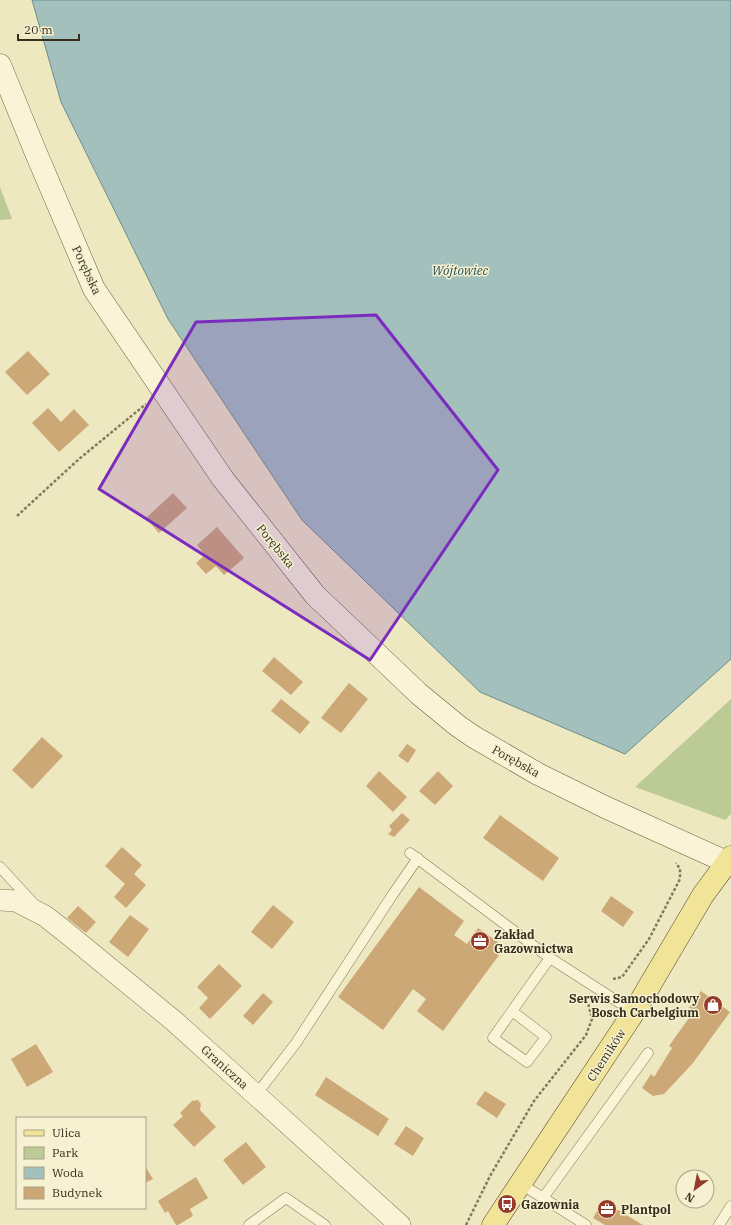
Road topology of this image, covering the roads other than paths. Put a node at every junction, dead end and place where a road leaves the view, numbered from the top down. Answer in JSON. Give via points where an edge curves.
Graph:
{"nodes":[{"id":1,"x":0,"y":64,"type":"edge"},
{"id":2,"x":730,"y":861,"type":"edge"},
{"id":3,"x":0,"y":867,"type":"edge"},
{"id":4,"x":0,"y":900,"type":"edge"},
{"id":5,"x":45,"y":916,"type":"junction"},
{"id":6,"x":550,"y":958,"type":"junction"},
{"id":7,"x":512,"y":1011,"type":"junction"},
{"id":8,"x":634,"y":1012,"type":"junction"},
{"id":9,"x":648,"y":1053,"type":"dead end"},
{"id":10,"x":256,"y":1095,"type":"junction"},
{"id":11,"x":521,"y":1184,"type":"junction"},
{"id":12,"x":543,"y":1198,"type":"junction"},
{"id":13,"x":731,"y":1206,"type":"edge"},
{"id":14,"x":249,"y":1225,"type":"edge"},
{"id":15,"x":325,"y":1225,"type":"edge"},
{"id":16,"x":400,"y":1225,"type":"edge"},
{"id":17,"x":494,"y":1225,"type":"edge"},
{"id":18,"x":586,"y":1225,"type":"edge"},
{"id":19,"x":719,"y":1225,"type":"edge"}],
"edges":[{"from":1,"to":2,"type":"street","name":"Porębska","via":[[94,289],[223,479],[315,595],[425,699],[474,737],[538,774]]},
{"from":2,"to":8,"type":"main road","name":"Chemików","via":[[703,895]]},
{"from":3,"to":5,"type":"lane","name":"Graniczna"},
{"from":4,"to":5,"type":"street","name":"Graniczna","via":[[16,901]]},
{"from":5,"to":10,"type":"street","name":"Graniczna","via":[[174,1021]]},
{"from":6,"to":7,"type":"lane"},
{"from":6,"to":8,"type":"lane"},
{"from":6,"to":10,"type":"lane","via":[[414,856],[393,894],[296,1043]]},
{"from":7,"to":7,"type":"lane","via":[[546,1037],[527,1062],[493,1038]]},
{"from":8,"to":11,"type":"main road","name":"Chemików"},
{"from":9,"to":12,"type":"lane"},
{"from":10,"to":16,"type":"street","name":"Graniczna"},
{"from":11,"to":12,"type":"lane"},
{"from":11,"to":17,"type":"main road","name":"Chemików"},
{"from":12,"to":18,"type":"lane"},
{"from":13,"to":19,"type":"lane"},
{"from":14,"to":15,"type":"lane","via":[[286,1198]]}]}
